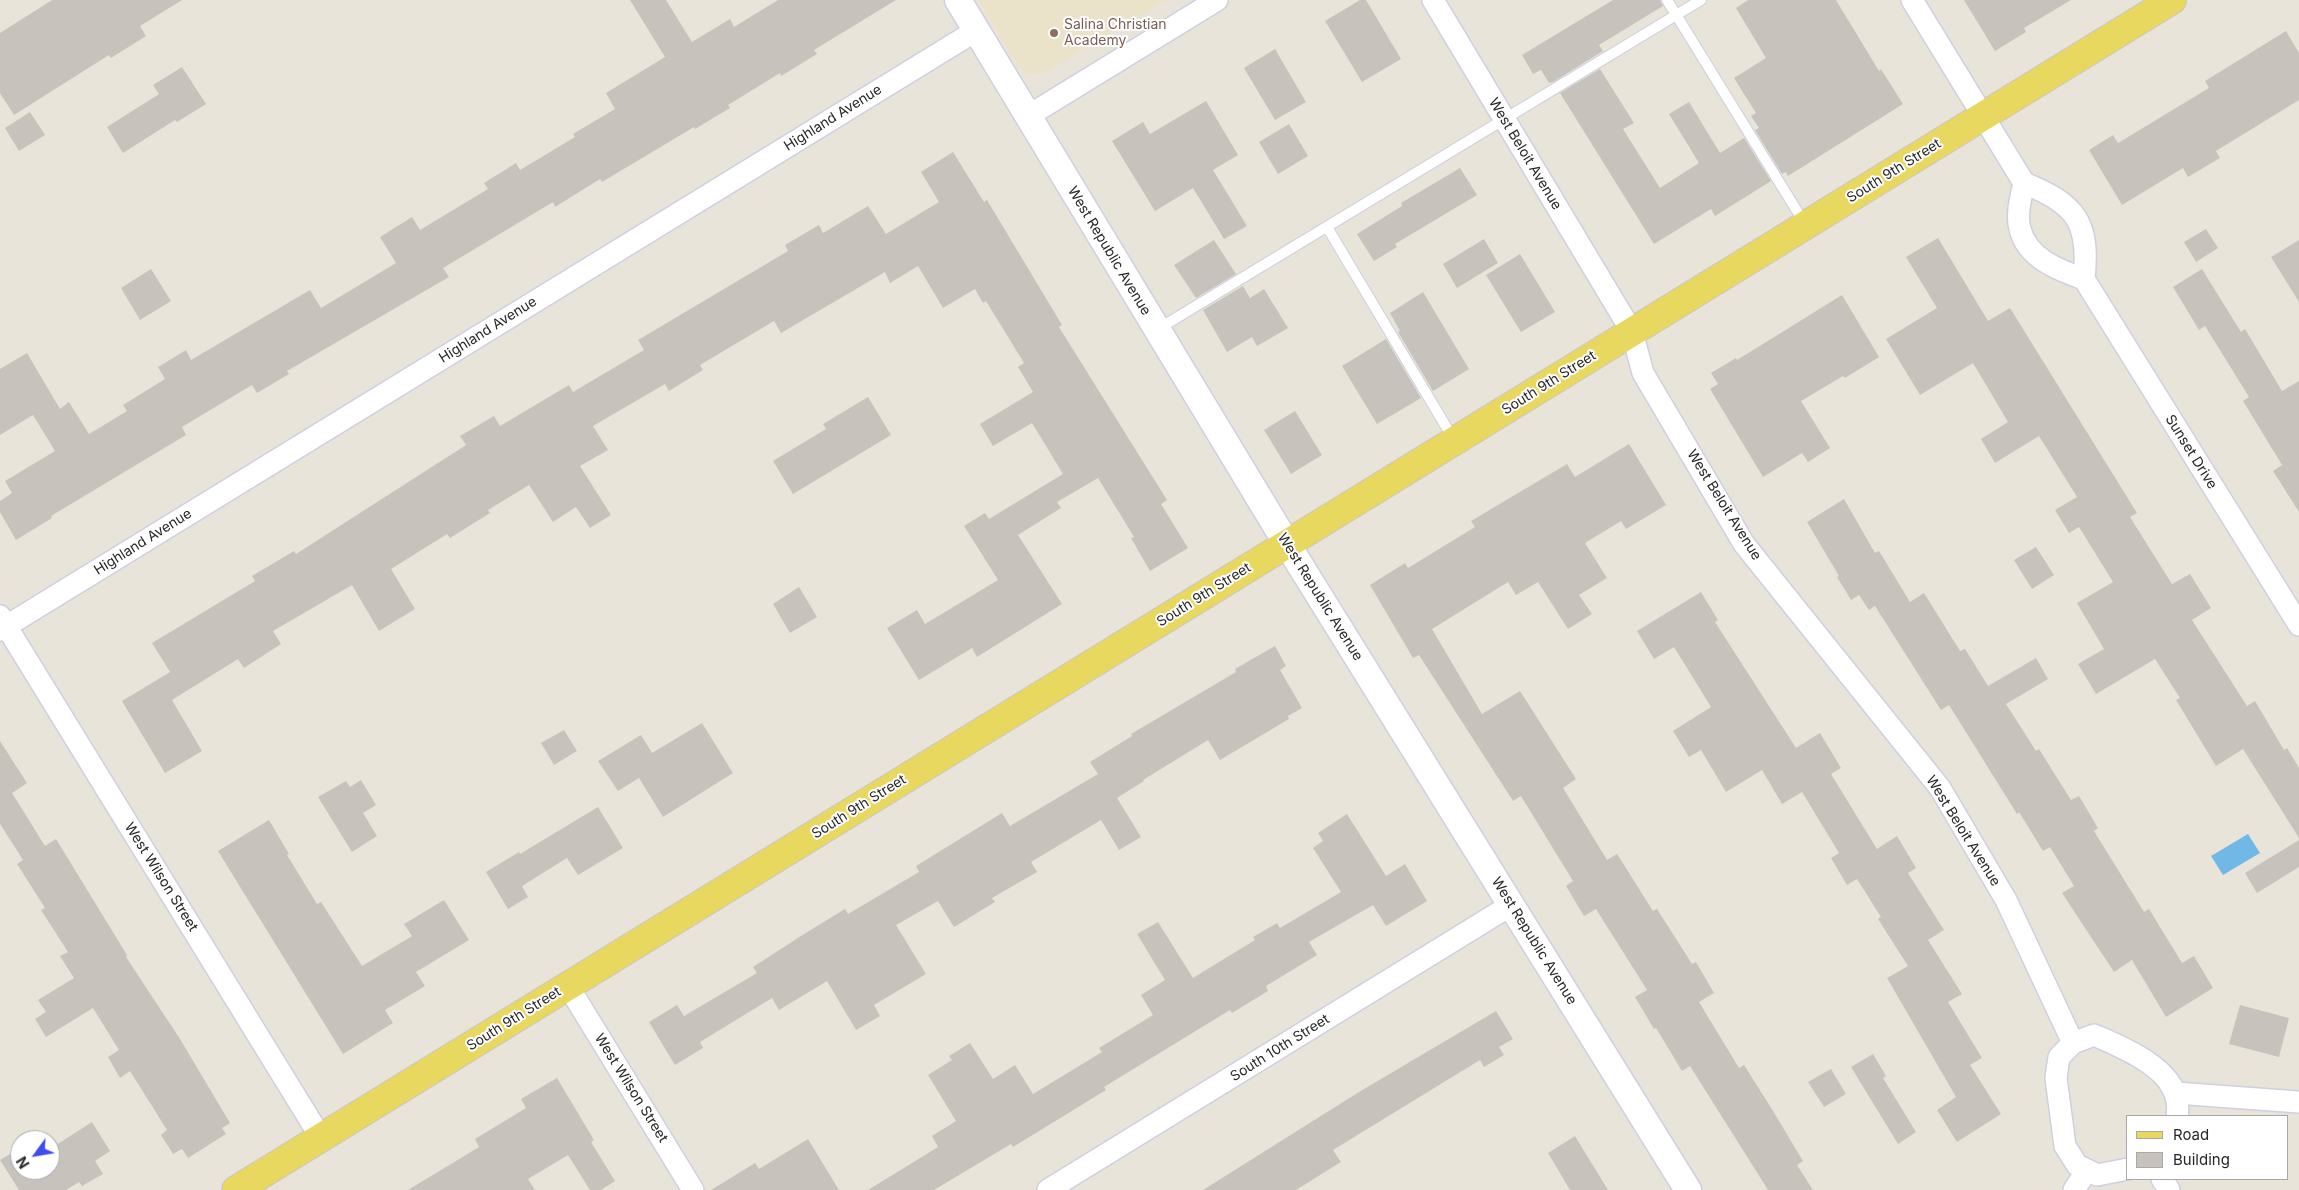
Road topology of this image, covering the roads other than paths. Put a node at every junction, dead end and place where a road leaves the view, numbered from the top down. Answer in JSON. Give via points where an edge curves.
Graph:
{"nodes":[{"id":1,"x":958,"y":0,"type":"edge"},
{"id":2,"x":1217,"y":0,"type":"edge"},
{"id":3,"x":1433,"y":0,"type":"edge"},
{"id":4,"x":1668,"y":0,"type":"edge"},
{"id":5,"x":1701,"y":0,"type":"edge"},
{"id":6,"x":1912,"y":0,"type":"edge"},
{"id":7,"x":2172,"y":0,"type":"edge"},
{"id":8,"x":1676,"y":15,"type":"junction"},
{"id":9,"x":977,"y":30,"type":"junction"},
{"id":10,"x":1028,"y":116,"type":"junction"},
{"id":11,"x":1983,"y":117,"type":"junction"},
{"id":12,"x":1504,"y":119,"type":"junction"},
{"id":13,"x":2024,"y":183,"type":"junction"},
{"id":14,"x":1806,"y":225,"type":"junction"},
{"id":15,"x":1327,"y":227,"type":"junction"},
{"id":16,"x":2084,"y":279,"type":"junction"},
{"id":17,"x":1157,"y":330,"type":"junction"},
{"id":18,"x":1632,"y":332,"type":"junction"},
{"id":19,"x":1455,"y":441,"type":"junction"},
{"id":20,"x":1287,"y":544,"type":"junction"},
{"id":21,"x":2,"y":624,"type":"edge"},
{"id":22,"x":2299,"y":625,"type":"edge"},
{"id":23,"x":1511,"y":905,"type":"junction"},
{"id":24,"x":568,"y":986,"type":"junction"},
{"id":25,"x":2073,"y":1043,"type":"junction"},
{"id":26,"x":2176,"y":1093,"type":"junction"},
{"id":27,"x":2299,"y":1102,"type":"edge"},
{"id":28,"x":2177,"y":1115,"type":"edge"},
{"id":29,"x":321,"y":1138,"type":"junction"},
{"id":30,"x":2126,"y":1169,"type":"edge"},
{"id":31,"x":2087,"y":1170,"type":"junction"},
{"id":32,"x":236,"y":1190,"type":"edge"},
{"id":33,"x":693,"y":1190,"type":"edge"},
{"id":34,"x":1048,"y":1190,"type":"edge"},
{"id":35,"x":1688,"y":1190,"type":"edge"},
{"id":36,"x":2074,"y":1190,"type":"edge"}],
"edges":[{"from":1,"to":9,"type":"street","name":"West Republic Avenue"},
{"from":2,"to":10,"type":"street"},
{"from":3,"to":12,"type":"street","name":"West Beloit Avenue"},
{"from":4,"to":8,"type":"lane"},
{"from":5,"to":8,"type":"lane"},
{"from":6,"to":11,"type":"street"},
{"from":7,"to":11,"type":"main road","name":"South 9th Street"},
{"from":8,"to":12,"type":"lane"},
{"from":8,"to":14,"type":"lane"},
{"from":9,"to":10,"type":"street","name":"West Republic Avenue"},
{"from":9,"to":21,"type":"street","name":"Highland Avenue"},
{"from":10,"to":17,"type":"street","name":"West Republic Avenue"},
{"from":11,"to":13,"type":"street"},
{"from":11,"to":14,"type":"main road","name":"South 9th Street"},
{"from":12,"to":15,"type":"lane"},
{"from":12,"to":18,"type":"street","name":"West Beloit Avenue"},
{"from":13,"to":16,"type":"street","via":[[2068,205],[2078,219],[2086,258]]},
{"from":13,"to":16,"type":"street","via":[[2019,209],[2020,229],[2028,247],[2059,271]]},
{"from":14,"to":18,"type":"main road","name":"South 9th Street"},
{"from":15,"to":17,"type":"lane"},
{"from":15,"to":19,"type":"lane"},
{"from":16,"to":22,"type":"street","name":"Sunset Drive"},
{"from":17,"to":20,"type":"street","name":"West Republic Avenue"},
{"from":18,"to":19,"type":"main road","name":"South 9th Street"},
{"from":18,"to":25,"type":"street","name":"West Beloit Avenue","via":[[1643,373],[1744,544],[1940,788],[2006,900]]},
{"from":19,"to":20,"type":"main road","name":"South 9th Street"},
{"from":20,"to":23,"type":"street","name":"West Republic Avenue"},
{"from":20,"to":24,"type":"main road","name":"South 9th Street"},
{"from":21,"to":29,"type":"street","name":"West Wilson Street"},
{"from":23,"to":34,"type":"street","name":"South 10th Street"},
{"from":23,"to":35,"type":"street","name":"West Republic Avenue"},
{"from":24,"to":29,"type":"main road","name":"South 9th Street"},
{"from":24,"to":33,"type":"street","name":"West Wilson Street"},
{"from":25,"to":26,"type":"street","via":[[2094,1035],[2138,1055],[2170,1082]]},
{"from":25,"to":31,"type":"street","via":[[2059,1057],[2057,1086],[2065,1146],[2077,1165]]},
{"from":26,"to":27,"type":"street"},
{"from":26,"to":28,"type":"street"},
{"from":29,"to":32,"type":"main road","name":"South 9th Street"},
{"from":30,"to":31,"type":"street","via":[[2097,1175]]},
{"from":31,"to":36,"type":"street"}]}
